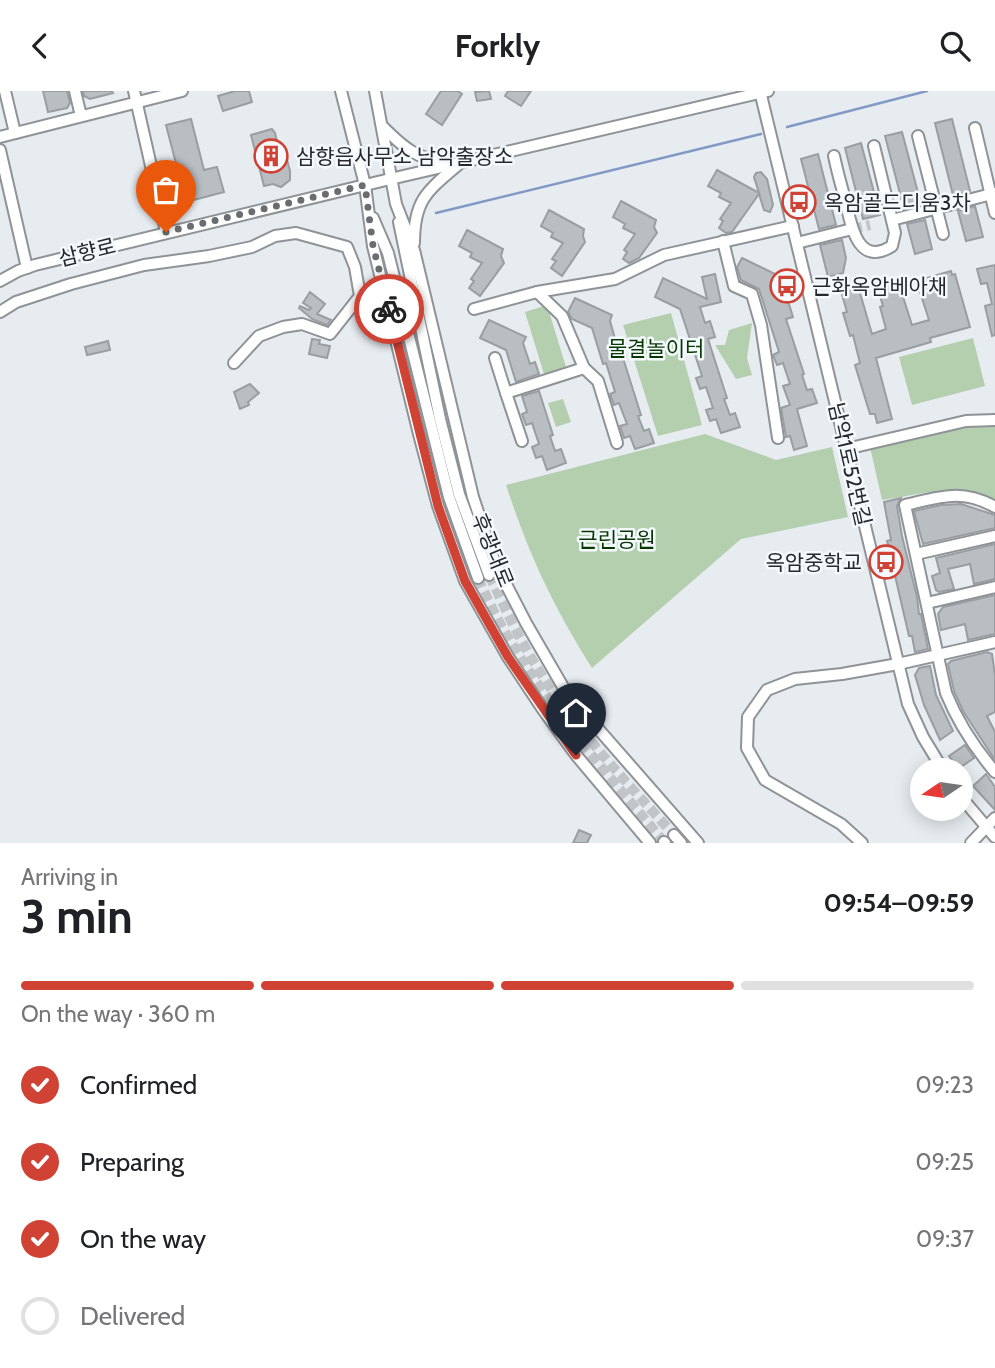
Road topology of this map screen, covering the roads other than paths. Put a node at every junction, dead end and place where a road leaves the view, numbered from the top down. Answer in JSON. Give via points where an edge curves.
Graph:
{"nodes":[{"id":1,"x":5,"y":91,"type":"edge"},
{"id":2,"x":75,"y":91,"type":"edge"},
{"id":3,"x":182,"y":91,"type":"edge"},
{"id":4,"x":341,"y":91,"type":"edge"},
{"id":5,"x":375,"y":91,"type":"edge"},
{"id":6,"x":763,"y":92,"type":"edge"},
{"id":7,"x":135,"y":97,"type":"edge"},
{"id":8,"x":81,"y":116,"type":"junction"},
{"id":9,"x":381,"y":125,"type":"junction"},
{"id":10,"x":975,"y":128,"type":"dead end"},
{"id":11,"x":15,"y":134,"type":"junction"},
{"id":12,"x":918,"y":136,"type":"dead end"},
{"id":13,"x":0,"y":137,"type":"edge"},
{"id":14,"x":874,"y":146,"type":"dead end"},
{"id":15,"x":0,"y":150,"type":"edge"},
{"id":16,"x":834,"y":156,"type":"dead end"},
{"id":17,"x":461,"y":162,"type":"junction"},
{"id":18,"x":386,"y":180,"type":"junction"},
{"id":19,"x":365,"y":185,"type":"junction"},
{"id":20,"x":993,"y":194,"type":"edge"},
{"id":21,"x":396,"y":204,"type":"junction"},
{"id":22,"x":936,"y":208,"type":"junction"},
{"id":23,"x":370,"y":209,"type":"junction"},
{"id":24,"x":995,"y":213,"type":"edge"},
{"id":25,"x":892,"y":220,"type":"junction"},
{"id":26,"x":793,"y":226,"type":"junction"},
{"id":27,"x":852,"y":229,"type":"junction"},
{"id":28,"x":166,"y":232,"type":"junction"},
{"id":29,"x":943,"y":234,"type":"dead end"},
{"id":30,"x":723,"y":241,"type":"junction"},
{"id":31,"x":797,"y":243,"type":"junction"},
{"id":32,"x":414,"y":250,"type":"junction"},
{"id":33,"x":27,"y":268,"type":"junction"},
{"id":34,"x":0,"y":281,"type":"edge"},
{"id":35,"x":537,"y":292,"type":"junction"},
{"id":36,"x":474,"y":309,"type":"dead end"},
{"id":37,"x":0,"y":312,"type":"edge"},
{"id":38,"x":495,"y":358,"type":"dead end"},
{"id":39,"x":234,"y":363,"type":"dead end"},
{"id":40,"x":584,"y":368,"type":"junction"},
{"id":41,"x":506,"y":393,"type":"junction"},
{"id":42,"x":995,"y":420,"type":"edge"},
{"id":43,"x":778,"y":438,"type":"dead end"},
{"id":44,"x":522,"y":441,"type":"dead end"},
{"id":45,"x":617,"y":443,"type":"dead end"},
{"id":46,"x":846,"y":449,"type":"junction"},
{"id":47,"x":995,"y":506,"type":"edge"},
{"id":48,"x":995,"y":536,"type":"edge"},
{"id":49,"x":916,"y":554,"type":"junction"},
{"id":50,"x":995,"y":587,"type":"edge"},
{"id":51,"x":927,"y":603,"type":"junction"},
{"id":52,"x":994,"y":645,"type":"edge"},
{"id":53,"x":938,"y":655,"type":"junction"},
{"id":54,"x":898,"y":664,"type":"junction"},
{"id":55,"x":936,"y":758,"type":"edge"},
{"id":56,"x":995,"y":772,"type":"edge"},
{"id":57,"x":973,"y":811,"type":"edge"},
{"id":58,"x":995,"y":818,"type":"edge"},
{"id":59,"x":986,"y":827,"type":"junction"},
{"id":60,"x":995,"y":837,"type":"edge"},
{"id":61,"x":650,"y":843,"type":"edge"},
{"id":62,"x":698,"y":843,"type":"edge"},
{"id":63,"x":862,"y":843,"type":"edge"},
{"id":64,"x":971,"y":843,"type":"edge"}],
"edges":[{"from":1,"to":11,"type":"street"},
{"from":2,"to":8,"type":"street"},
{"from":3,"to":7,"type":"street"},
{"from":4,"to":19,"type":"street","name":"후광대로"},
{"from":5,"to":9,"type":"street","name":"후광대로"},
{"from":6,"to":17,"type":"street","name":"삼향로"},
{"from":6,"to":26,"type":"street","name":"남악1로52번길"},
{"from":7,"to":8,"type":"street"},
{"from":7,"to":28,"type":"street"},
{"from":8,"to":11,"type":"street"},
{"from":9,"to":17,"type":"street","via":[[427,160]]},
{"from":9,"to":18,"type":"street","name":"후광대로"},
{"from":10,"to":20,"type":"street"},
{"from":11,"to":13,"type":"street"},
{"from":12,"to":22,"type":"street"},
{"from":14,"to":25,"type":"street"},
{"from":15,"to":33,"type":"street"},
{"from":16,"to":27,"type":"street"},
{"from":17,"to":18,"type":"street","name":"삼향로"},
{"from":17,"to":32,"type":"street","via":[[422,201],[414,221]]},
{"from":18,"to":19,"type":"street","name":"삼향로"},
{"from":18,"to":21,"type":"street","name":"후광대로"},
{"from":19,"to":23,"type":"street","name":"후광대로"},
{"from":19,"to":28,"type":"street","name":"삼향로"},
{"from":20,"to":22,"type":"street"},
{"from":20,"to":24,"type":"street"},
{"from":21,"to":23,"type":"street","name":"후광대로","via":[[443,432],[484,577],[449,497],[388,253]]},
{"from":21,"to":32,"type":"street","name":"후광대로"},
{"from":22,"to":25,"type":"street"},
{"from":22,"to":29,"type":"street"},
{"from":23,"to":61,"type":"street","name":"후광대로","via":[[373,246],[419,433],[438,506],[465,581],[544,711]]},
{"from":25,"to":27,"type":"street","via":[[892,246],[882,253],[869,252]]},
{"from":26,"to":30,"type":"street"},
{"from":26,"to":31,"type":"street","name":"남악1로52번길"},
{"from":27,"to":31,"type":"street"},
{"from":28,"to":33,"type":"street","name":"삼향로"},
{"from":30,"to":35,"type":"street","via":[[664,255],[615,279]]},
{"from":30,"to":43,"type":"street","via":[[734,286],[752,294],[761,325]]},
{"from":31,"to":46,"type":"street","name":"남악1로52번길"},
{"from":32,"to":62,"type":"street","name":"후광대로","via":[[473,497],[495,563],[566,692]]},
{"from":33,"to":34,"type":"street","name":"삼향로"},
{"from":35,"to":36,"type":"street"},
{"from":35,"to":40,"type":"street","via":[[562,316]]},
{"from":37,"to":39,"type":"street","via":[[71,284],[144,265],[252,247],[275,236],[296,233],[347,247],[360,296],[330,334],[302,324],[283,327],[259,335]]},
{"from":38,"to":41,"type":"street"},
{"from":40,"to":41,"type":"street"},
{"from":40,"to":45,"type":"street","via":[[598,381]]},
{"from":41,"to":44,"type":"street"},
{"from":42,"to":46,"type":"street","via":[[965,421]]},
{"from":46,"to":54,"type":"street","name":"남악1로52번길"},
{"from":47,"to":49,"type":"street","via":[[959,494],[905,505]]},
{"from":48,"to":49,"type":"street"},
{"from":49,"to":51,"type":"street"},
{"from":50,"to":51,"type":"street"},
{"from":51,"to":53,"type":"street"},
{"from":52,"to":53,"type":"street"},
{"from":53,"to":54,"type":"street"},
{"from":53,"to":56,"type":"street","via":[[954,713],[971,744]]},
{"from":54,"to":55,"type":"street","name":"남악1로52번길","via":[[915,723]]},
{"from":54,"to":63,"type":"street","via":[[795,679],[767,690],[748,717],[747,748],[765,780],[841,824]]},
{"from":57,"to":59,"type":"street"},
{"from":58,"to":59,"type":"street"},
{"from":59,"to":60,"type":"street"},
{"from":59,"to":64,"type":"street"}]}
